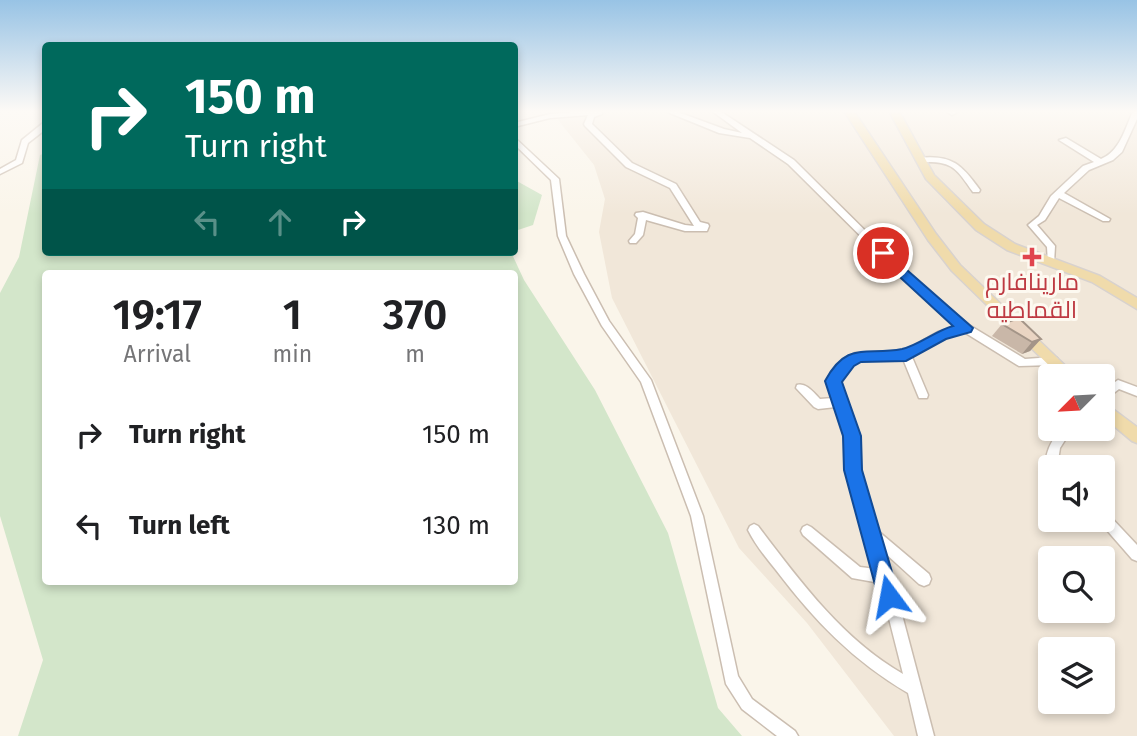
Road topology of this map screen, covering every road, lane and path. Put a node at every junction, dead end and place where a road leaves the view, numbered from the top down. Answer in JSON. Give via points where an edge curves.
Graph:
{"nodes":[{"id":1,"x":24,"y":145,"type":"edge"},
{"id":2,"x":521,"y":145,"type":"edge"},
{"id":3,"x":607,"y":145,"type":"edge"},
{"id":4,"x":764,"y":145,"type":"edge"},
{"id":5,"x":872,"y":145,"type":"edge"},
{"id":6,"x":913,"y":145,"type":"edge"},
{"id":7,"x":1072,"y":145,"type":"edge"},
{"id":8,"x":1123,"y":145,"type":"edge"},
{"id":9,"x":921,"y":160,"type":"junction"},
{"id":10,"x":1100,"y":162,"type":"junction"},
{"id":11,"x":0,"y":172,"type":"edge"},
{"id":12,"x":976,"y":190,"type":"dead end"},
{"id":13,"x":1059,"y":194,"type":"junction"},
{"id":14,"x":1106,"y":219,"type":"dead end"},
{"id":15,"x":633,"y":241,"type":"dead end"},
{"id":16,"x":1051,"y":261,"type":"junction"},
{"id":17,"x":1137,"y":304,"type":"edge"},
{"id":18,"x":965,"y":328,"type":"junction"},
{"id":19,"x":906,"y":355,"type":"junction"},
{"id":20,"x":1052,"y":362,"type":"junction"},
{"id":21,"x":1054,"y":364,"type":"edge"},
{"id":22,"x":1115,"y":387,"type":"edge"},
{"id":23,"x":801,"y":388,"type":"dead end"},
{"id":24,"x":1137,"y":392,"type":"edge"},
{"id":25,"x":923,"y":395,"type":"dead end"},
{"id":26,"x":839,"y":402,"type":"junction"},
{"id":27,"x":1115,"y":418,"type":"edge"},
{"id":28,"x":1137,"y":436,"type":"edge"},
{"id":29,"x":754,"y":530,"type":"dead end"},
{"id":30,"x":1115,"y":530,"type":"edge"},
{"id":31,"x":807,"y":531,"type":"dead end"},
{"id":32,"x":873,"y":535,"type":"junction"},
{"id":33,"x":1137,"y":555,"type":"edge"},
{"id":34,"x":884,"y":577,"type":"junction"},
{"id":35,"x":924,"y":579,"type":"dead end"},
{"id":36,"x":913,"y":688,"type":"junction"},
{"id":37,"x":790,"y":736,"type":"edge"},
{"id":38,"x":926,"y":736,"type":"edge"}],
"edges":[{"from":1,"to":11,"type":"street","via":[[19,161]]},
{"from":2,"to":37,"type":"street","via":[[555,179],[562,236],[579,274],[604,323],[646,380],[697,516],[731,679],[747,704]]},
{"from":3,"to":15,"type":"street","via":[[629,165],[673,187],[697,224],[705,226],[685,228],[641,215],[639,235]]},
{"from":4,"to":18,"type":"street","via":[[792,162],[915,285]]},
{"from":5,"to":20,"type":"main road","via":[[956,268]]},
{"from":6,"to":9,"type":"main road"},
{"from":7,"to":10,"type":"street"},
{"from":8,"to":10,"type":"street"},
{"from":9,"to":12,"type":"street","via":[[954,162]]},
{"from":9,"to":16,"type":"main road","via":[[936,186],[980,227],[1011,247]]},
{"from":10,"to":13,"type":"street","via":[[1086,168]]},
{"from":13,"to":14,"type":"street"},
{"from":13,"to":16,"type":"street","via":[[1032,225],[1051,246]]},
{"from":16,"to":17,"type":"main road","via":[[1096,279]]},
{"from":18,"to":19,"type":"street"},
{"from":18,"to":20,"type":"street","via":[[1023,363]]},
{"from":19,"to":25,"type":"street"},
{"from":19,"to":26,"type":"street","via":[[859,356],[849,361],[833,381]]},
{"from":20,"to":21,"type":"main road"},
{"from":22,"to":24,"type":"street"},
{"from":23,"to":26,"type":"street","via":[[818,404]]},
{"from":26,"to":32,"type":"street","via":[[852,436],[853,470]]},
{"from":27,"to":28,"type":"main road"},
{"from":29,"to":36,"type":"street","via":[[816,611],[890,676]]},
{"from":30,"to":33,"type":"street"},
{"from":31,"to":34,"type":"street","via":[[857,573]]},
{"from":32,"to":34,"type":"street"},
{"from":32,"to":35,"type":"street"},
{"from":34,"to":36,"type":"street"},
{"from":36,"to":38,"type":"street"}]}
